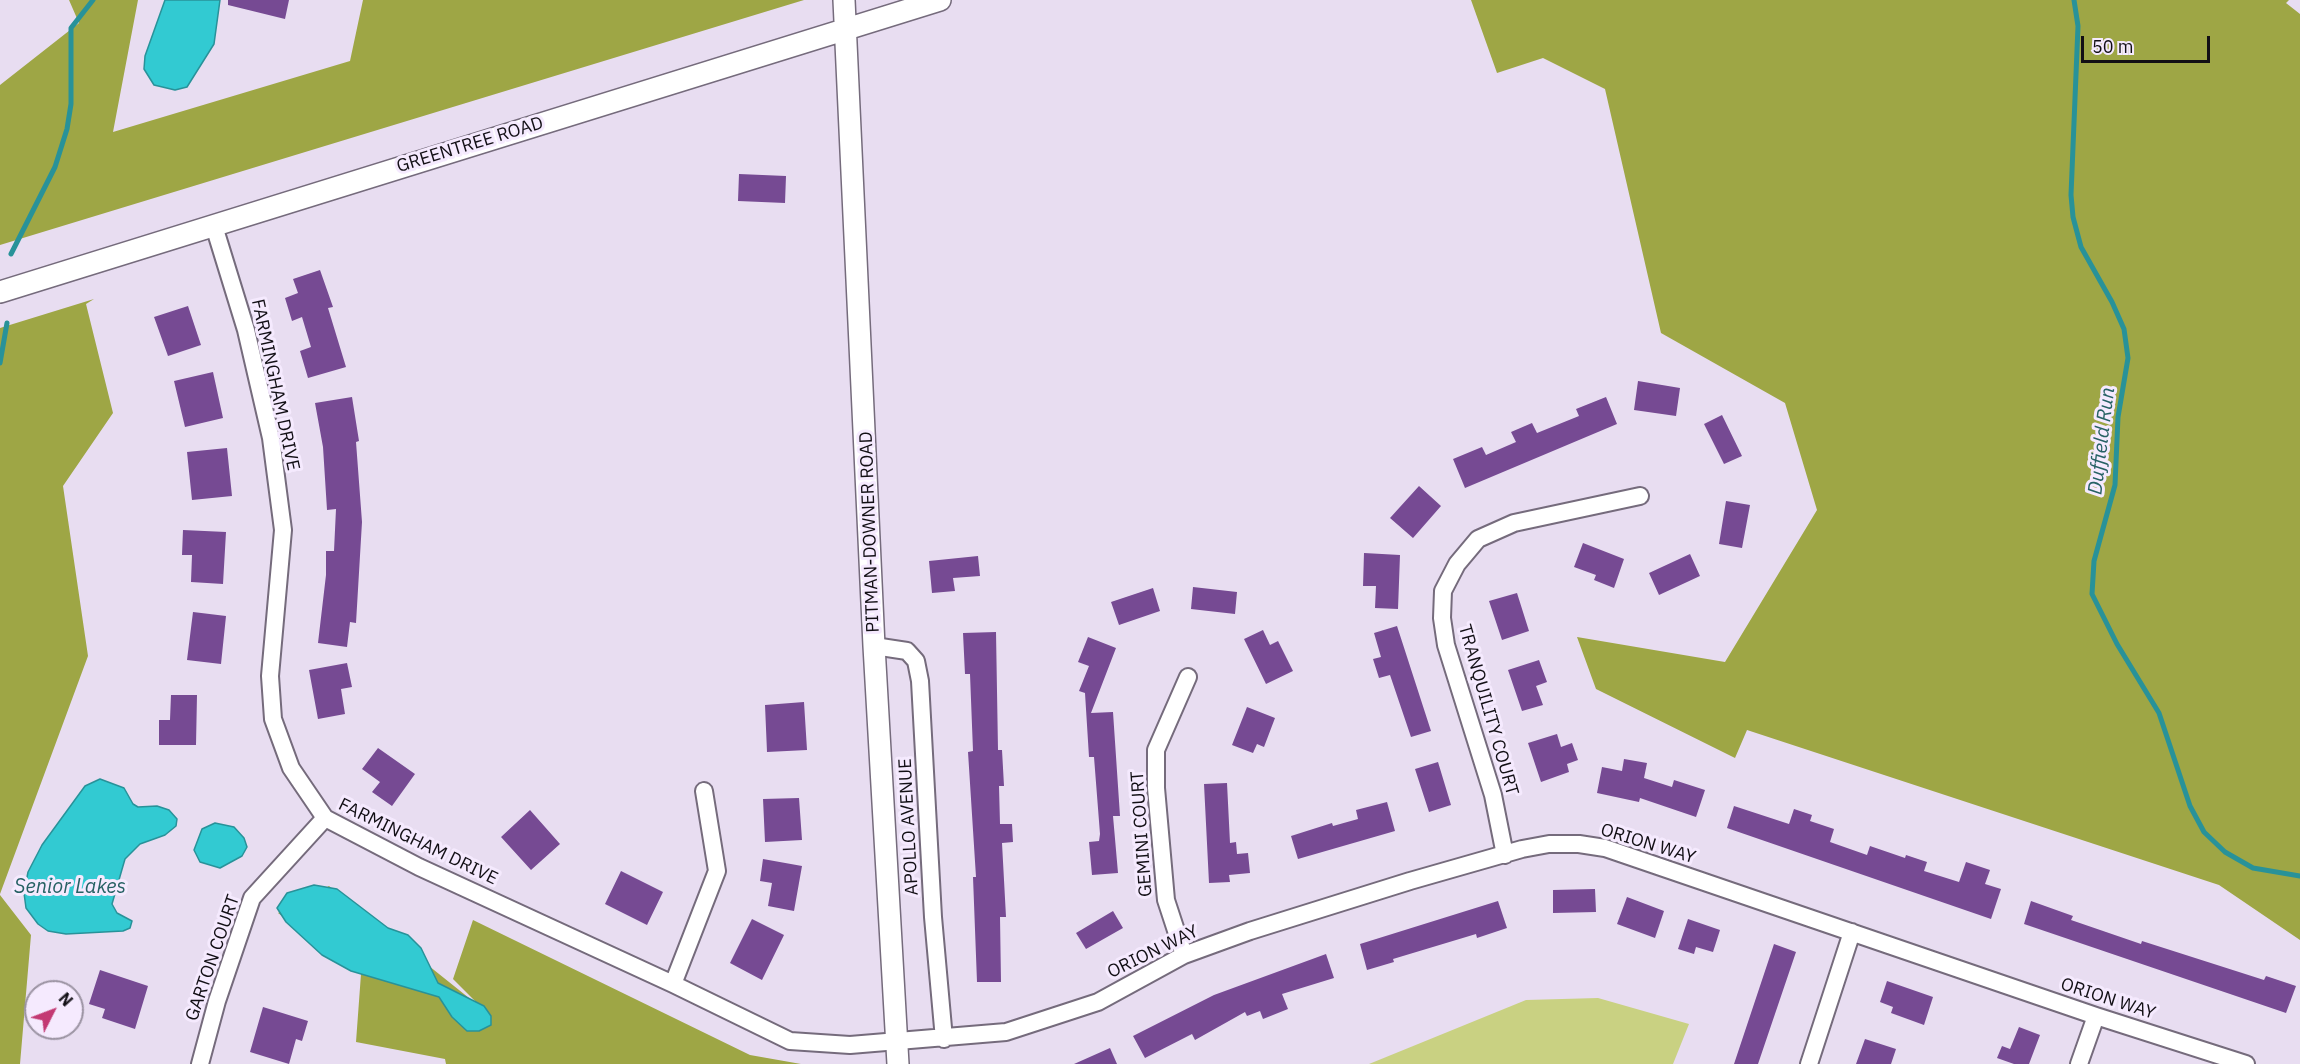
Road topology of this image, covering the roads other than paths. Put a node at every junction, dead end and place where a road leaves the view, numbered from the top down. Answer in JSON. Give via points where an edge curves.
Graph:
{"nodes":[{"id":1,"x":844,"y":0,"type":"edge"},
{"id":2,"x":940,"y":0,"type":"edge"},
{"id":3,"x":847,"y":28,"type":"junction"},
{"id":4,"x":214,"y":226,"type":"junction"},
{"id":5,"x":0,"y":292,"type":"edge"},
{"id":6,"x":1640,"y":496,"type":"dead end"},
{"id":7,"x":874,"y":646,"type":"junction"},
{"id":8,"x":1188,"y":677,"type":"dead end"},
{"id":9,"x":704,"y":791,"type":"dead end"},
{"id":10,"x":325,"y":818,"type":"junction"},
{"id":11,"x":1505,"y":855,"type":"junction"},
{"id":12,"x":1852,"y":932,"type":"junction"},
{"id":13,"x":1184,"y":955,"type":"junction"},
{"id":14,"x":673,"y":984,"type":"junction"},
{"id":15,"x":2096,"y":1016,"type":"junction"},
{"id":16,"x":944,"y":1039,"type":"junction"},
{"id":17,"x":897,"y":1042,"type":"junction"},
{"id":18,"x":200,"y":1064,"type":"edge"},
{"id":19,"x":898,"y":1064,"type":"edge"},
{"id":20,"x":1809,"y":1064,"type":"edge"},
{"id":21,"x":2079,"y":1064,"type":"edge"},
{"id":22,"x":2247,"y":1064,"type":"edge"}],
"edges":[{"from":1,"to":3,"type":"street","name":"PITMAN-DOWNER ROAD"},
{"from":2,"to":3,"type":"street","name":"GREENTREE ROAD"},
{"from":3,"to":4,"type":"street","name":"GREENTREE ROAD"},
{"from":3,"to":7,"type":"street","name":"PITMAN-DOWNER ROAD"},
{"from":4,"to":5,"type":"street","name":"GREENTREE ROAD"},
{"from":4,"to":10,"type":"street","name":"FARMINGHAM DRIVE","via":[[251,352],[271,438],[283,530],[270,676],[273,719],[291,768]]},
{"from":6,"to":11,"type":"street","name":"TRANQUILITY COURT","via":[[1514,523],[1478,539],[1456,564],[1443,591],[1446,645],[1493,795]]},
{"from":7,"to":16,"type":"street","name":"APOLLO AVENUE","via":[[907,651],[916,661],[920,681]]},
{"from":7,"to":17,"type":"street","name":"PITMAN-DOWNER ROAD"},
{"from":8,"to":13,"type":"street","name":"GEMINI COURT","via":[[1156,750],[1166,900]]},
{"from":9,"to":14,"type":"street","via":[[717,871]]},
{"from":10,"to":14,"type":"street","name":"FARMINGHAM DRIVE","via":[[419,867]]},
{"from":10,"to":18,"type":"street","name":"GARTON COURT","via":[[252,898]]},
{"from":11,"to":12,"type":"street","name":"ORION WAY","via":[[1549,844],[1605,848]]},
{"from":11,"to":13,"type":"street","name":"ORION WAY","via":[[1410,881]]},
{"from":12,"to":15,"type":"street","name":"ORION WAY"},
{"from":12,"to":20,"type":"street"},
{"from":13,"to":16,"type":"street","name":"ORION WAY","via":[[1098,1002],[1064,1015],[1006,1032]]},
{"from":14,"to":17,"type":"street","name":"FARMINGHAM DRIVE","via":[[790,1041],[850,1045]]},
{"from":15,"to":21,"type":"street"},
{"from":15,"to":22,"type":"street","name":"ORION WAY"},
{"from":16,"to":17,"type":"street","name":"ORION WAY"},
{"from":17,"to":19,"type":"street","name":"PITMAN-DOWNER ROAD"}]}
